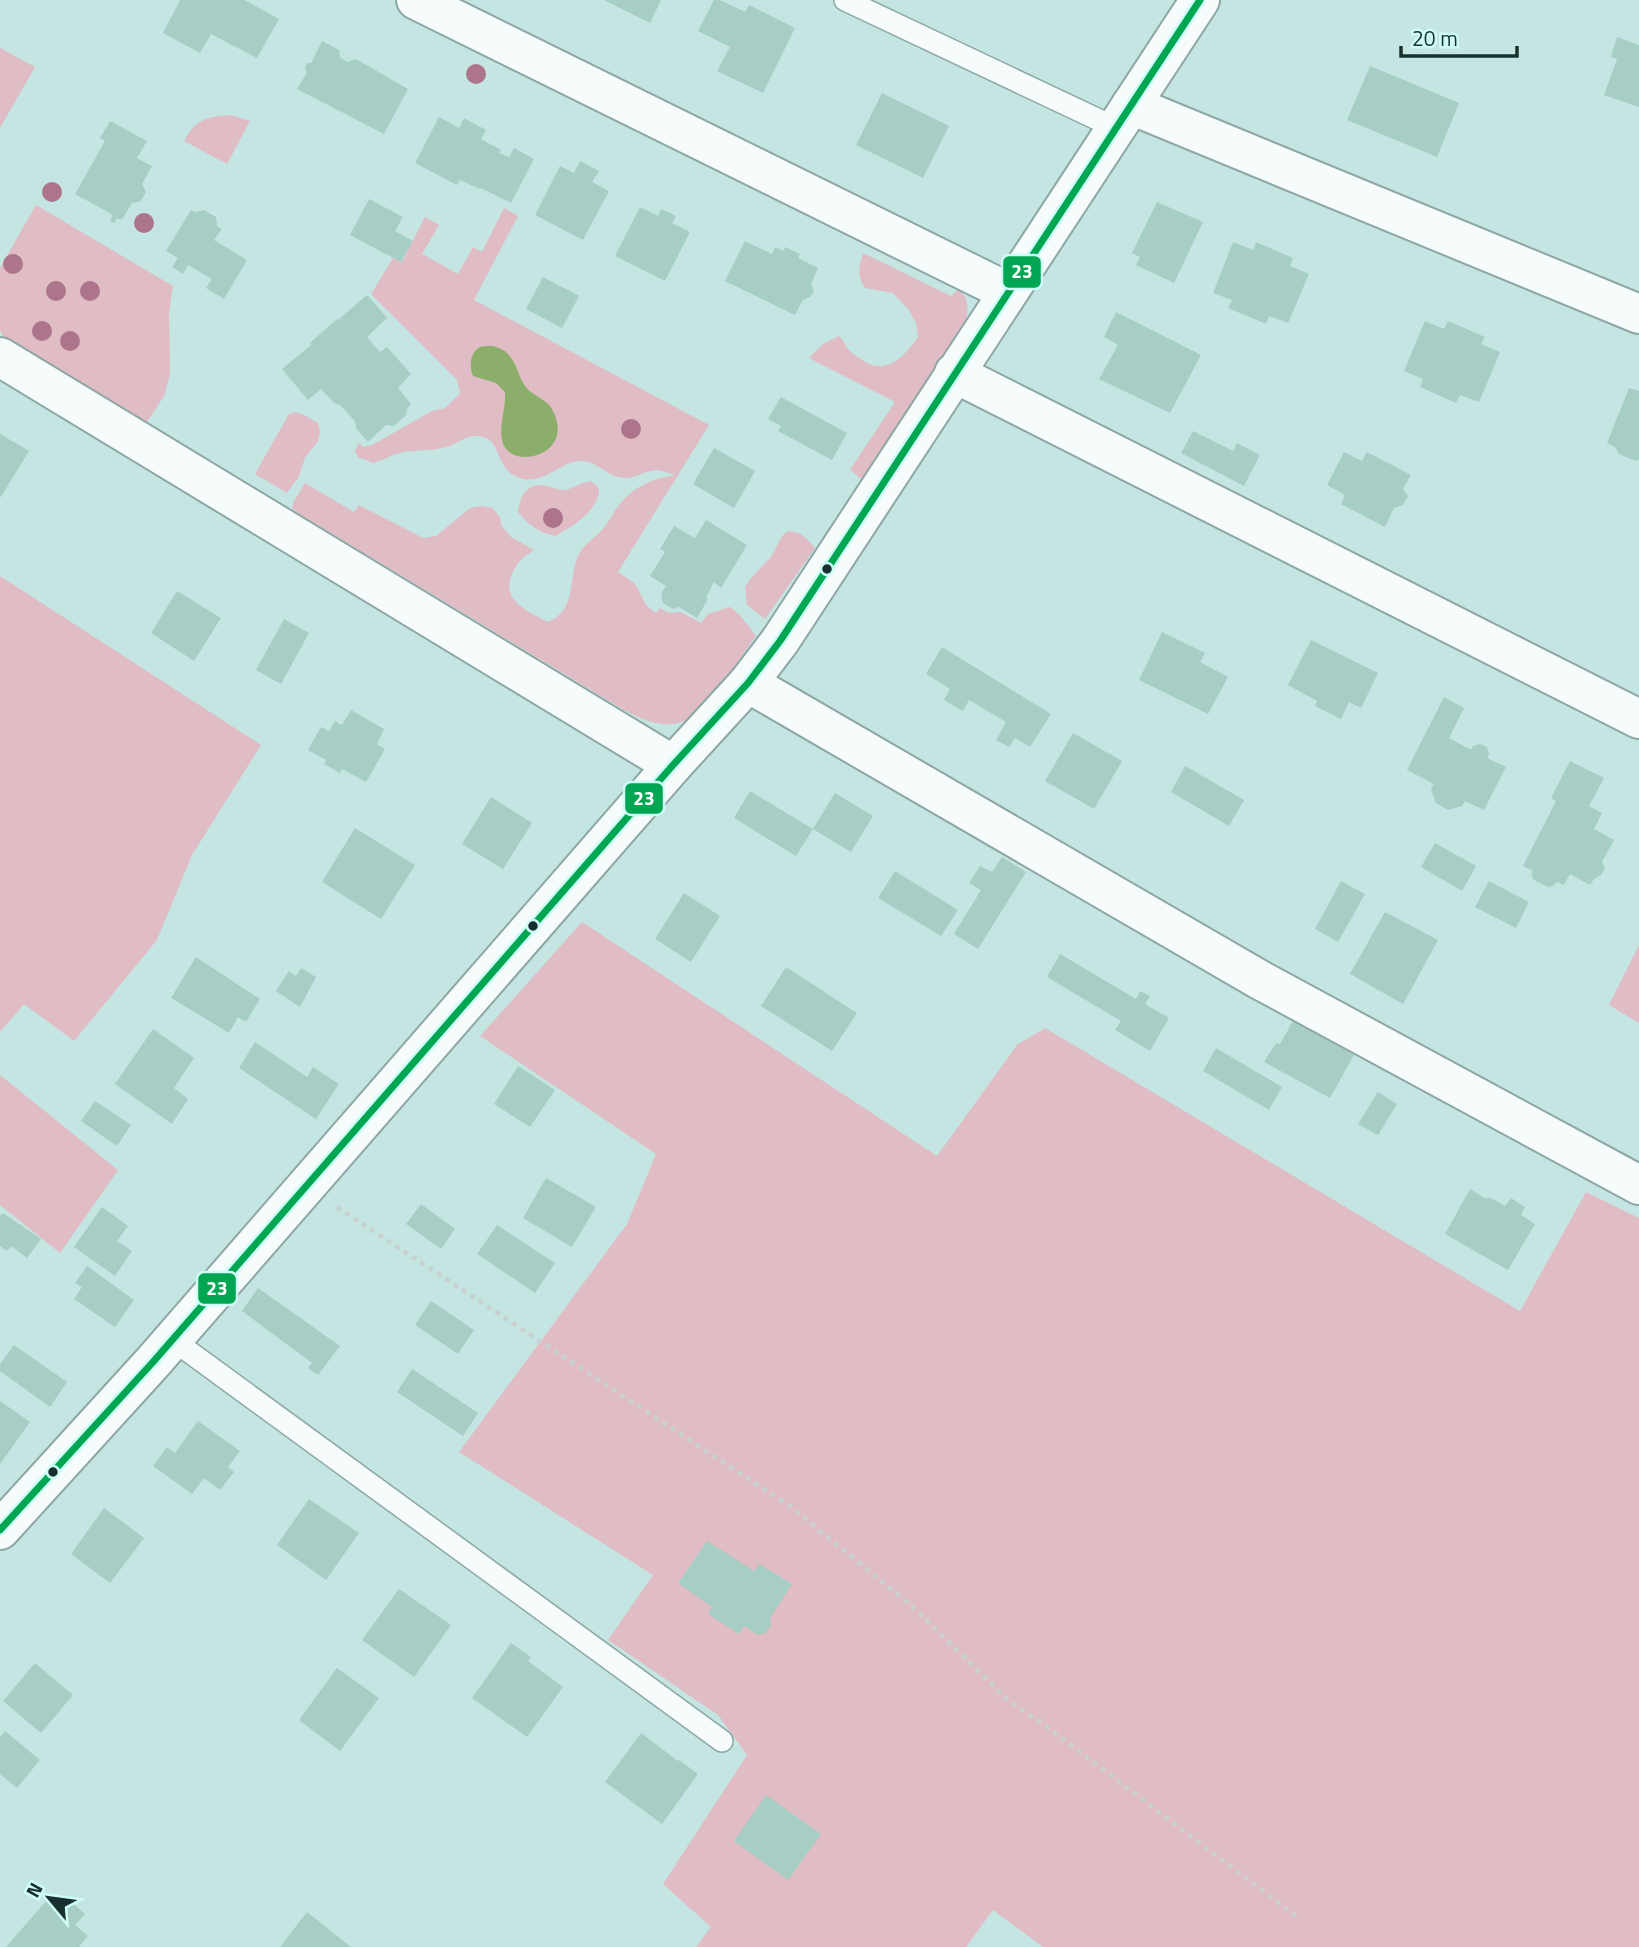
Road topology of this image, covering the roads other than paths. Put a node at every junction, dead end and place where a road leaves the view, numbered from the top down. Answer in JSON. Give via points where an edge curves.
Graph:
{"nodes":[{"id":1,"x":416,"y":0,"type":"edge"},
{"id":2,"x":845,"y":0,"type":"edge"},
{"id":3,"x":1200,"y":0,"type":"edge"},
{"id":4,"x":1124,"y":116,"type":"junction"},
{"id":5,"x":1008,"y":292,"type":"junction"},
{"id":6,"x":1639,"y":314,"type":"edge"},
{"id":7,"x":0,"y":357,"type":"edge"},
{"id":8,"x":954,"y":373,"type":"junction"},
{"id":9,"x":748,"y":683,"type":"junction"},
{"id":10,"x":1639,"y":719,"type":"edge"},
{"id":11,"x":673,"y":765,"type":"junction"},
{"id":12,"x":1639,"y":1185,"type":"edge"},
{"id":13,"x":173,"y":1340,"type":"junction"},
{"id":14,"x":0,"y":1530,"type":"edge"},
{"id":15,"x":722,"y":1741,"type":"dead end"}],
"edges":[{"from":1,"to":5,"type":"street"},
{"from":2,"to":4,"type":"lane"},
{"from":3,"to":4,"type":"street"},
{"from":4,"to":5,"type":"street"},
{"from":4,"to":6,"type":"street"},
{"from":5,"to":8,"type":"street"},
{"from":7,"to":11,"type":"street"},
{"from":8,"to":9,"type":"street"},
{"from":8,"to":10,"type":"street"},
{"from":9,"to":11,"type":"street"},
{"from":9,"to":12,"type":"street","via":[[1261,980]]},
{"from":11,"to":13,"type":"street"},
{"from":13,"to":14,"type":"street"},
{"from":13,"to":15,"type":"lane"}]}
